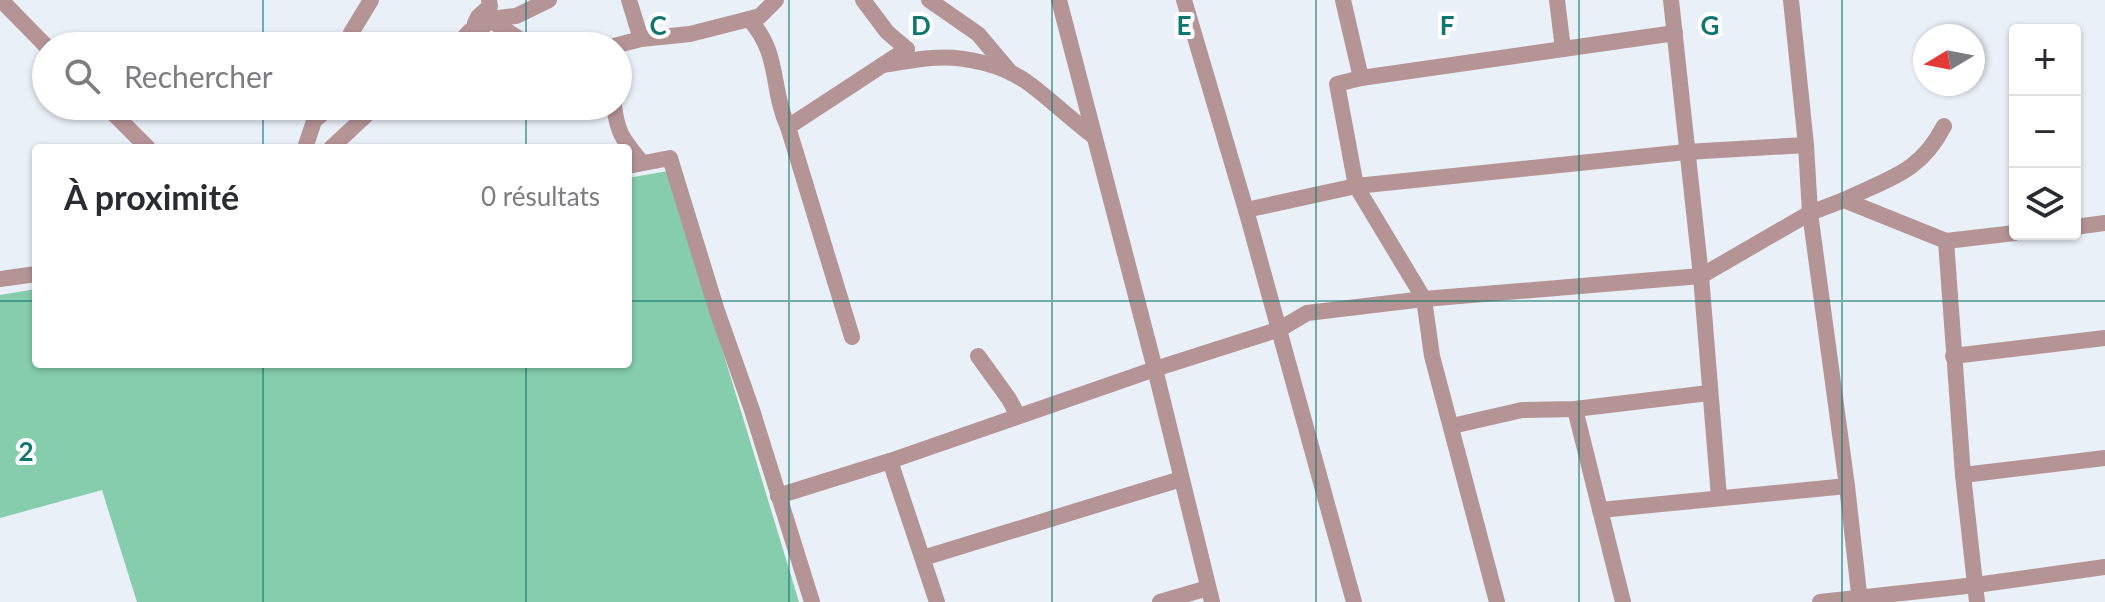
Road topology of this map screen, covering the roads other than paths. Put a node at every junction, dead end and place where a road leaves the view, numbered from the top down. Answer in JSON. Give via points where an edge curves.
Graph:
{"nodes":[{"id":1,"x":1,"y":0,"type":"edge"},
{"id":2,"x":371,"y":0,"type":"edge"},
{"id":3,"x":549,"y":0,"type":"edge"},
{"id":4,"x":629,"y":0,"type":"edge"},
{"id":5,"x":776,"y":0,"type":"edge"},
{"id":6,"x":863,"y":0,"type":"edge"},
{"id":7,"x":929,"y":0,"type":"edge"},
{"id":8,"x":1059,"y":0,"type":"edge"},
{"id":9,"x":1184,"y":0,"type":"edge"},
{"id":10,"x":1343,"y":0,"type":"edge"},
{"id":11,"x":1557,"y":0,"type":"edge"},
{"id":12,"x":1671,"y":0,"type":"edge"},
{"id":13,"x":1791,"y":0,"type":"edge"},
{"id":14,"x":491,"y":9,"type":"edge"},
{"id":15,"x":749,"y":19,"type":"junction"},
{"id":16,"x":32,"y":32,"type":"edge"},
{"id":17,"x":352,"y":32,"type":"edge"},
{"id":18,"x":469,"y":32,"type":"edge"},
{"id":19,"x":515,"y":32,"type":"edge"},
{"id":20,"x":1675,"y":33,"type":"junction"},
{"id":21,"x":641,"y":39,"type":"junction"},
{"id":22,"x":632,"y":41,"type":"edge"},
{"id":23,"x":1563,"y":49,"type":"junction"},
{"id":24,"x":883,"y":65,"type":"junction"},
{"id":25,"x":1011,"y":74,"type":"junction"},
{"id":26,"x":1361,"y":78,"type":"junction"},
{"id":27,"x":120,"y":120,"type":"edge"},
{"id":28,"x":315,"y":120,"type":"edge"},
{"id":29,"x":361,"y":120,"type":"edge"},
{"id":30,"x":616,"y":120,"type":"edge"},
{"id":31,"x":1944,"y":126,"type":"dead end"},
{"id":32,"x":788,"y":127,"type":"junction"},
{"id":33,"x":1093,"y":136,"type":"junction"},
{"id":34,"x":144,"y":144,"type":"edge"},
{"id":35,"x":306,"y":144,"type":"edge"},
{"id":36,"x":335,"y":144,"type":"edge"},
{"id":37,"x":625,"y":144,"type":"edge"},
{"id":38,"x":1806,"y":145,"type":"junction"},
{"id":39,"x":1686,"y":152,"type":"junction"},
{"id":40,"x":635,"y":165,"type":"edge"},
{"id":41,"x":1356,"y":186,"type":"junction"},
{"id":42,"x":1844,"y":200,"type":"junction"},
{"id":43,"x":1246,"y":210,"type":"junction"},
{"id":44,"x":1810,"y":213,"type":"junction"},
{"id":45,"x":2105,"y":223,"type":"edge"},
{"id":46,"x":2081,"y":226,"type":"edge"},
{"id":47,"x":2009,"y":234,"type":"edge"},
{"id":48,"x":1946,"y":241,"type":"junction"},
{"id":49,"x":32,"y":275,"type":"edge"},
{"id":50,"x":1701,"y":276,"type":"junction"},
{"id":51,"x":0,"y":279,"type":"edge"},
{"id":52,"x":1424,"y":299,"type":"junction"},
{"id":53,"x":1280,"y":329,"type":"junction"},
{"id":54,"x":852,"y":337,"type":"dead end"},
{"id":55,"x":2105,"y":338,"type":"edge"},
{"id":56,"x":978,"y":356,"type":"dead end"},
{"id":57,"x":1953,"y":356,"type":"junction"},
{"id":58,"x":1155,"y":369,"type":"junction"},
{"id":59,"x":1709,"y":393,"type":"junction"},
{"id":60,"x":1575,"y":409,"type":"junction"},
{"id":61,"x":1018,"y":416,"type":"junction"},
{"id":62,"x":1452,"y":426,"type":"junction"},
{"id":63,"x":2105,"y":458,"type":"edge"},
{"id":64,"x":890,"y":461,"type":"junction"},
{"id":65,"x":1963,"y":475,"type":"junction"},
{"id":66,"x":1181,"y":479,"type":"junction"},
{"id":67,"x":1847,"y":486,"type":"junction"},
{"id":68,"x":778,"y":496,"type":"junction"},
{"id":69,"x":1719,"y":497,"type":"junction"},
{"id":70,"x":1600,"y":510,"type":"junction"},
{"id":71,"x":923,"y":558,"type":"junction"},
{"id":72,"x":2105,"y":567,"type":"edge"},
{"id":73,"x":1976,"y":594,"type":"edge"},
{"id":74,"x":1210,"y":595,"type":"edge"},
{"id":75,"x":1860,"y":600,"type":"edge"},
{"id":76,"x":812,"y":602,"type":"edge"},
{"id":77,"x":937,"y":602,"type":"edge"},
{"id":78,"x":1160,"y":602,"type":"edge"},
{"id":79,"x":1354,"y":602,"type":"edge"},
{"id":80,"x":1497,"y":602,"type":"edge"},
{"id":81,"x":1623,"y":602,"type":"edge"},
{"id":82,"x":1820,"y":602,"type":"edge"}],
"edges":[{"from":1,"to":16,"type":"street"},
{"from":2,"to":17,"type":"street"},
{"from":3,"to":14,"type":"street","via":[[516,16]]},
{"from":4,"to":21,"type":"street"},
{"from":5,"to":15,"type":"street"},
{"from":6,"to":24,"type":"street","via":[[907,49]]},
{"from":7,"to":25,"type":"street","via":[[978,34]]},
{"from":8,"to":33,"type":"street"},
{"from":9,"to":43,"type":"street"},
{"from":10,"to":26,"type":"street"},
{"from":11,"to":23,"type":"street"},
{"from":12,"to":20,"type":"street"},
{"from":13,"to":38,"type":"street"},
{"from":14,"to":18,"type":"street","via":[[485,25]]},
{"from":14,"to":19,"type":"street"},
{"from":15,"to":21,"type":"street","via":[[690,34]]},
{"from":15,"to":32,"type":"street","via":[[770,51]]},
{"from":20,"to":23,"type":"street"},
{"from":20,"to":39,"type":"street"},
{"from":21,"to":22,"type":"street"},
{"from":23,"to":26,"type":"street"},
{"from":24,"to":25,"type":"street","via":[[933,57],[969,60]]},
{"from":24,"to":32,"type":"street"},
{"from":25,"to":33,"type":"street"},
{"from":26,"to":41,"type":"street","via":[[1337,84]]},
{"from":27,"to":34,"type":"street"},
{"from":28,"to":35,"type":"street"},
{"from":29,"to":36,"type":"street"},
{"from":30,"to":37,"type":"street"},
{"from":31,"to":42,"type":"street","via":[[1912,167]]},
{"from":32,"to":54,"type":"street"},
{"from":33,"to":58,"type":"street"},
{"from":38,"to":39,"type":"street"},
{"from":38,"to":44,"type":"street"},
{"from":39,"to":41,"type":"street"},
{"from":39,"to":50,"type":"street"},
{"from":40,"to":68,"type":"street","via":[[670,158]]},
{"from":41,"to":43,"type":"street"},
{"from":41,"to":52,"type":"street"},
{"from":42,"to":44,"type":"street"},
{"from":42,"to":48,"type":"street"},
{"from":43,"to":53,"type":"street"},
{"from":44,"to":50,"type":"street"},
{"from":44,"to":67,"type":"street"},
{"from":45,"to":46,"type":"street"},
{"from":47,"to":48,"type":"street"},
{"from":48,"to":57,"type":"street"},
{"from":49,"to":51,"type":"street"},
{"from":50,"to":52,"type":"street"},
{"from":50,"to":59,"type":"street"},
{"from":52,"to":53,"type":"street","via":[[1307,313]]},
{"from":52,"to":62,"type":"street","via":[[1432,356]]},
{"from":53,"to":58,"type":"street"},
{"from":53,"to":79,"type":"street"},
{"from":55,"to":57,"type":"street"},
{"from":56,"to":61,"type":"street"},
{"from":57,"to":65,"type":"street"},
{"from":58,"to":61,"type":"street"},
{"from":58,"to":66,"type":"street"},
{"from":59,"to":60,"type":"street"},
{"from":59,"to":69,"type":"street"},
{"from":60,"to":62,"type":"street","via":[[1522,410]]},
{"from":60,"to":70,"type":"street"},
{"from":61,"to":64,"type":"street"},
{"from":62,"to":80,"type":"street"},
{"from":63,"to":65,"type":"street"},
{"from":64,"to":68,"type":"street"},
{"from":64,"to":71,"type":"street"},
{"from":65,"to":73,"type":"street"},
{"from":66,"to":71,"type":"street"},
{"from":66,"to":74,"type":"street"},
{"from":67,"to":69,"type":"street"},
{"from":67,"to":75,"type":"street"},
{"from":68,"to":76,"type":"street"},
{"from":69,"to":70,"type":"street"},
{"from":70,"to":81,"type":"street"},
{"from":71,"to":77,"type":"street"},
{"from":72,"to":73,"type":"street"},
{"from":73,"to":75,"type":"street"},
{"from":74,"to":78,"type":"street"},
{"from":75,"to":82,"type":"street"}]}
